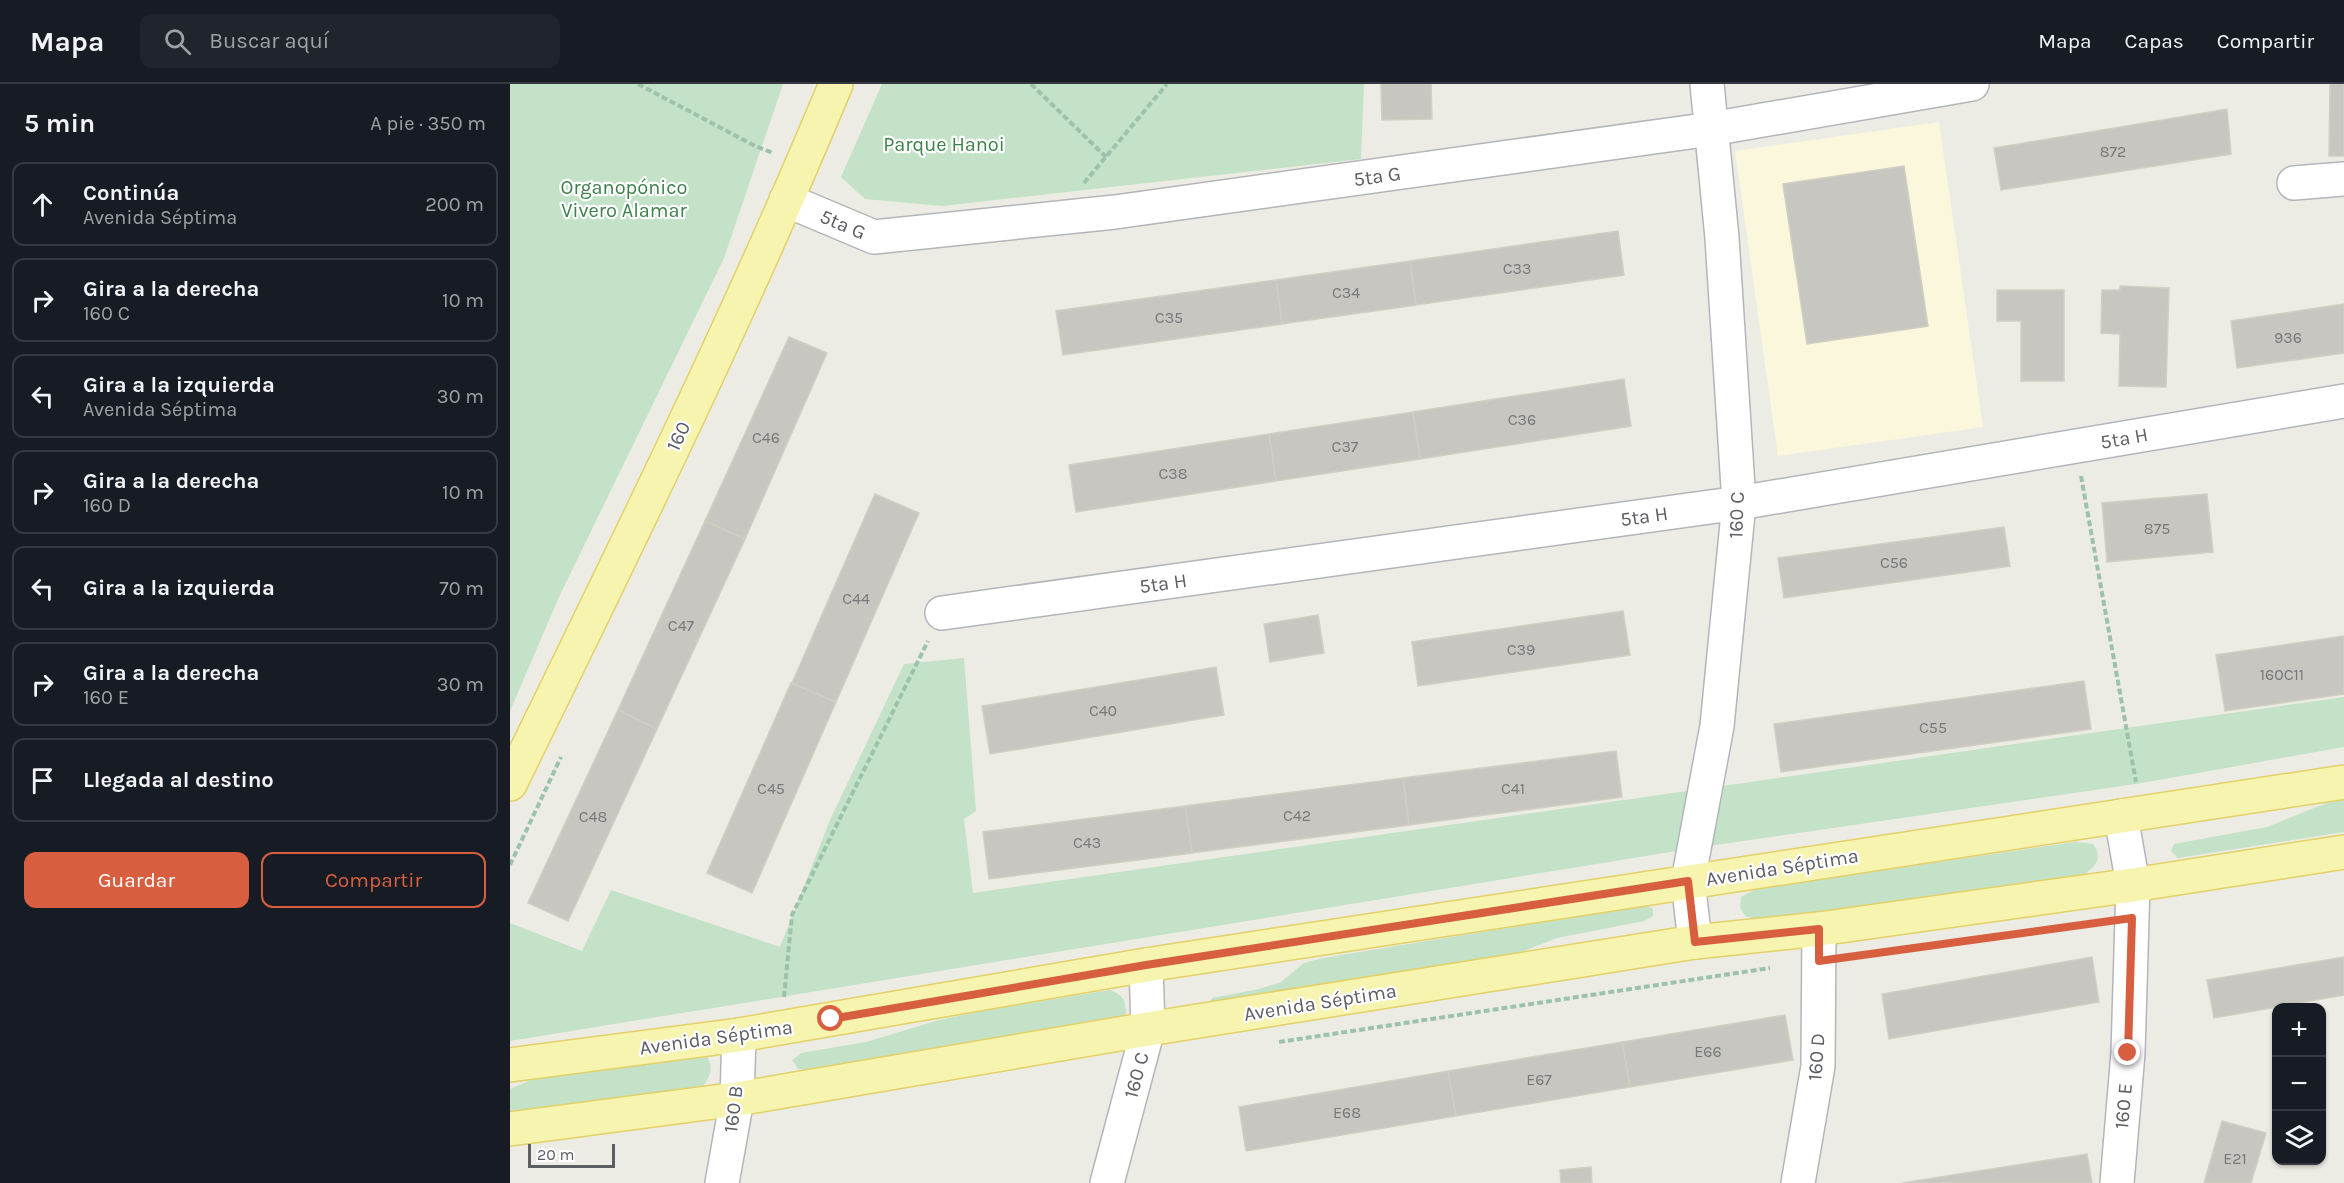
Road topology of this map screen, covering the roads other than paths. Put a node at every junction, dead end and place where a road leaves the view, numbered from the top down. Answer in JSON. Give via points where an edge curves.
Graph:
{"nodes":[{"id":1,"x":836,"y":84,"type":"edge"},
{"id":2,"x":1707,"y":84,"type":"edge"},
{"id":3,"x":1972,"y":84,"type":"edge"},
{"id":4,"x":1711,"y":129,"type":"junction"},
{"id":5,"x":2344,"y":179,"type":"edge"},
{"id":6,"x":2294,"y":183,"type":"dead end"},
{"id":7,"x":786,"y":200,"type":"junction"},
{"id":8,"x":2344,"y":401,"type":"edge"},
{"id":9,"x":1739,"y":503,"type":"junction"},
{"id":10,"x":942,"y":613,"type":"road end"},
{"id":11,"x":2344,"y":782,"type":"edge"},
{"id":12,"x":510,"y":784,"type":"edge"},
{"id":13,"x":2131,"y":815,"type":"junction"},
{"id":14,"x":2344,"y":852,"type":"edge"},
{"id":15,"x":1688,"y":881,"type":"junction"},
{"id":16,"x":2133,"y":885,"type":"junction"},
{"id":17,"x":1819,"y":929,"type":"junction"},
{"id":18,"x":1695,"y":942,"type":"junction"},
{"id":19,"x":1146,"y":965,"type":"junction"},
{"id":20,"x":1148,"y":1029,"type":"junction"},
{"id":21,"x":739,"y":1035,"type":"junction"},
{"id":22,"x":510,"y":1065,"type":"edge"},
{"id":23,"x":737,"y":1099,"type":"junction"},
{"id":24,"x":510,"y":1129,"type":"edge"},
{"id":25,"x":722,"y":1183,"type":"edge"},
{"id":26,"x":1107,"y":1183,"type":"edge"},
{"id":27,"x":1798,"y":1183,"type":"edge"},
{"id":28,"x":2116,"y":1183,"type":"edge"}],
"edges":[{"from":1,"to":7,"type":"main road","name":"160"},
{"from":2,"to":4,"type":"street","name":"160 C"},
{"from":3,"to":4,"type":"street","name":"5ta G"},
{"from":4,"to":7,"type":"street","name":"5ta G","via":[[1115,212],[874,237]]},
{"from":4,"to":9,"type":"street","name":"160 C"},
{"from":5,"to":6,"type":"street"},
{"from":7,"to":12,"type":"main road","name":"160","via":[[637,524]]},
{"from":8,"to":9,"type":"street","name":"5ta H"},
{"from":9,"to":10,"type":"street","name":"5ta H"},
{"from":9,"to":15,"type":"street","name":"160 C","via":[[1717,726]]},
{"from":11,"to":13,"type":"main road","name":"Avenida Séptima"},
{"from":13,"to":15,"type":"main road","name":"Avenida Séptima"},
{"from":13,"to":16,"type":"street"},
{"from":14,"to":16,"type":"main road","name":"Avenida Séptima"},
{"from":15,"to":18,"type":"street","name":"160 C"},
{"from":15,"to":19,"type":"main road","name":"Avenida Séptima"},
{"from":16,"to":17,"type":"main road","name":"Avenida Séptima"},
{"from":16,"to":28,"type":"street","name":"160 E","via":[[2128,1053]]},
{"from":17,"to":18,"type":"main road","name":"Avenida Séptima"},
{"from":17,"to":27,"type":"street","name":"160 D","via":[[1818,1066]]},
{"from":18,"to":20,"type":"main road","name":"Avenida Séptima"},
{"from":19,"to":20,"type":"street","name":"160 C"},
{"from":19,"to":21,"type":"main road","name":"Avenida Séptima"},
{"from":20,"to":23,"type":"main road","name":"Avenida Séptima"},
{"from":20,"to":26,"type":"street","name":"160 C"},
{"from":21,"to":22,"type":"main road","name":"Avenida Séptima"},
{"from":21,"to":23,"type":"street","name":"160 B"},
{"from":23,"to":24,"type":"main road","name":"Avenida Séptima"},
{"from":23,"to":25,"type":"street","name":"160 B"}]}
